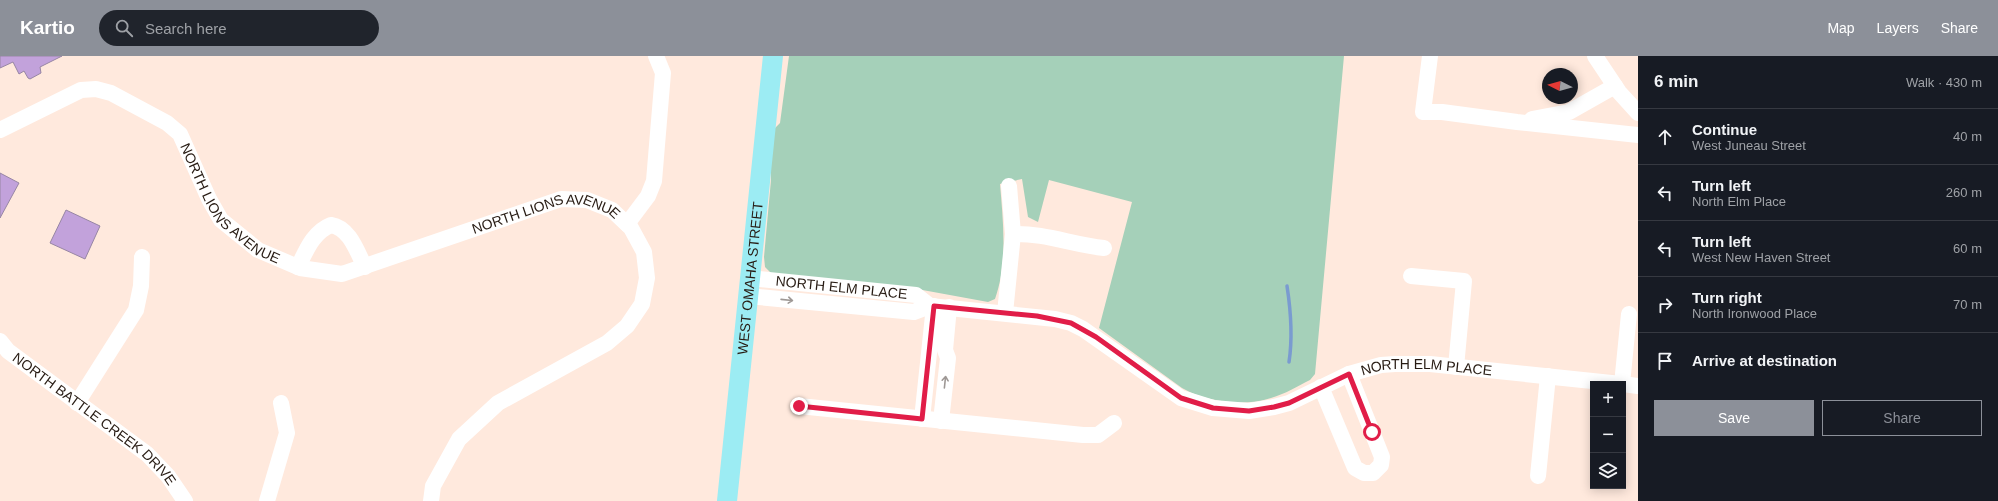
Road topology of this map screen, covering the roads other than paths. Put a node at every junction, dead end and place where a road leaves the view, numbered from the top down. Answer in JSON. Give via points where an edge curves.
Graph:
{"nodes":[{"id":1,"x":656,"y":56,"type":"edge"},
{"id":2,"x":773,"y":56,"type":"edge"},
{"id":3,"x":1430,"y":56,"type":"edge"},
{"id":4,"x":1595,"y":56,"type":"edge"},
{"id":5,"x":1615,"y":86,"type":"junction"},
{"id":6,"x":1638,"y":113,"type":"edge"},
{"id":7,"x":1517,"y":122,"type":"junction"},
{"id":8,"x":0,"y":130,"type":"edge"},
{"id":9,"x":1638,"y":135,"type":"edge"},
{"id":10,"x":1009,"y":186,"type":"dead end"},
{"id":11,"x":629,"y":226,"type":"junction"},
{"id":12,"x":1013,"y":234,"type":"junction"},
{"id":13,"x":1104,"y":248,"type":"dead end"},
{"id":14,"x":142,"y":257,"type":"dead end"},
{"id":15,"x":298,"y":267,"type":"junction"},
{"id":16,"x":365,"y":267,"type":"junction"},
{"id":17,"x":1410,"y":276,"type":"dead end"},
{"id":18,"x":749,"y":287,"type":"junction"},
{"id":19,"x":938,"y":306,"type":"junction"},
{"id":20,"x":1005,"y":313,"type":"junction"},
{"id":21,"x":1629,"y":314,"type":"dead end"},
{"id":22,"x":0,"y":340,"type":"edge"},
{"id":23,"x":1456,"y":367,"type":"junction"},
{"id":24,"x":1349,"y":374,"type":"junction"},
{"id":25,"x":1548,"y":376,"type":"junction"},
{"id":26,"x":1594,"y":381,"type":"edge"},
{"id":27,"x":1622,"y":381,"type":"edge"},
{"id":28,"x":1626,"y":384,"type":"edge"},
{"id":29,"x":1638,"y":386,"type":"edge"},
{"id":30,"x":1321,"y":387,"type":"junction"},
{"id":31,"x":77,"y":403,"type":"junction"},
{"id":32,"x":282,"y":403,"type":"dead end"},
{"id":33,"x":799,"y":406,"type":"dead end"},
{"id":34,"x":922,"y":419,"type":"junction"},
{"id":35,"x":941,"y":421,"type":"junction"},
{"id":36,"x":1114,"y":424,"type":"dead end"},
{"id":37,"x":1538,"y":476,"type":"dead end"},
{"id":38,"x":185,"y":501,"type":"edge"},
{"id":39,"x":267,"y":501,"type":"edge"},
{"id":40,"x":431,"y":501,"type":"edge"},
{"id":41,"x":727,"y":501,"type":"edge"}],
"edges":[{"from":1,"to":11,"type":"street","via":[[663,73],[654,181],[648,196]]},
{"from":2,"to":18,"type":"main road","name":"WEST OMAHA STREET"},
{"from":3,"to":7,"type":"street","via":[[1423,112]]},
{"from":4,"to":5,"type":"street"},
{"from":5,"to":6,"type":"street"},
{"from":5,"to":7,"type":"street","via":[[1569,112]]},
{"from":7,"to":9,"type":"street"},
{"from":8,"to":15,"type":"street","name":"NORTH LIONS AVENUE","via":[[80,90],[96,89],[111,93],[167,123],[180,134],[209,199],[222,220],[258,250]]},
{"from":10,"to":12,"type":"street"},
{"from":11,"to":16,"type":"street","name":"NORTH LIONS AVENUE","via":[[612,210],[587,200],[561,199]]},
{"from":11,"to":40,"type":"street","name":"NORTH LIONS AVENUE","via":[[644,252],[647,278],[642,304],[628,326],[607,343],[498,403],[459,439],[433,486]]},
{"from":12,"to":13,"type":"street","via":[[1045,236]]},
{"from":12,"to":20,"type":"street"},
{"from":14,"to":31,"type":"street","via":[[141,286],[136,310]]},
{"from":15,"to":16,"type":"street","name":"NORTH LIONS AVENUE","via":[[342,274]]},
{"from":15,"to":16,"type":"street","name":"NORTH LIONS AVENUE","via":[[311,242],[325,227],[331,225],[342,228],[348,235]]},
{"from":17,"to":23,"type":"street","via":[[1464,280]]},
{"from":18,"to":19,"type":"street","name":"NORTH ELM PLACE","via":[[914,312]]},
{"from":18,"to":41,"type":"main road","name":"WEST OMAHA STREET"},
{"from":19,"to":20,"type":"street","name":"NORTH ELM PLACE"},
{"from":19,"to":34,"type":"street"},
{"from":35,"to":19,"type":"street","one_way":true,"via":[[948,358]]},
{"from":20,"to":30,"type":"street","name":"NORTH ELM PLACE","via":[[1055,318],[1071,323],[1096,337],[1167,389],[1202,406],[1236,410],[1262,409],[1289,403]]},
{"from":21,"to":27,"type":"street"},
{"from":22,"to":31,"type":"street","name":"NORTH BATTLE CREEK DRIVE","via":[[8,351]]},
{"from":23,"to":24,"type":"street","name":"NORTH ELM PLACE","via":[[1395,364]]},
{"from":23,"to":25,"type":"street","name":"NORTH ELM PLACE"},
{"from":24,"to":30,"type":"street","name":"NORTH ELM PLACE"},
{"from":24,"to":30,"type":"street","via":[[1382,457],[1381,465],[1373,473],[1364,473],[1355,468]]},
{"from":25,"to":26,"type":"street","name":"NORTH ELM PLACE"},
{"from":25,"to":37,"type":"street"},
{"from":28,"to":29,"type":"street","name":"NORTH ELM PLACE"},
{"from":31,"to":38,"type":"street","name":"NORTH BATTLE CREEK DRIVE","via":[[147,454],[168,476]]},
{"from":32,"to":39,"type":"street","via":[[287,433]]},
{"from":33,"to":34,"type":"street"},
{"from":34,"to":35,"type":"street"},
{"from":35,"to":36,"type":"street","via":[[1083,435],[1098,435]]}]}
